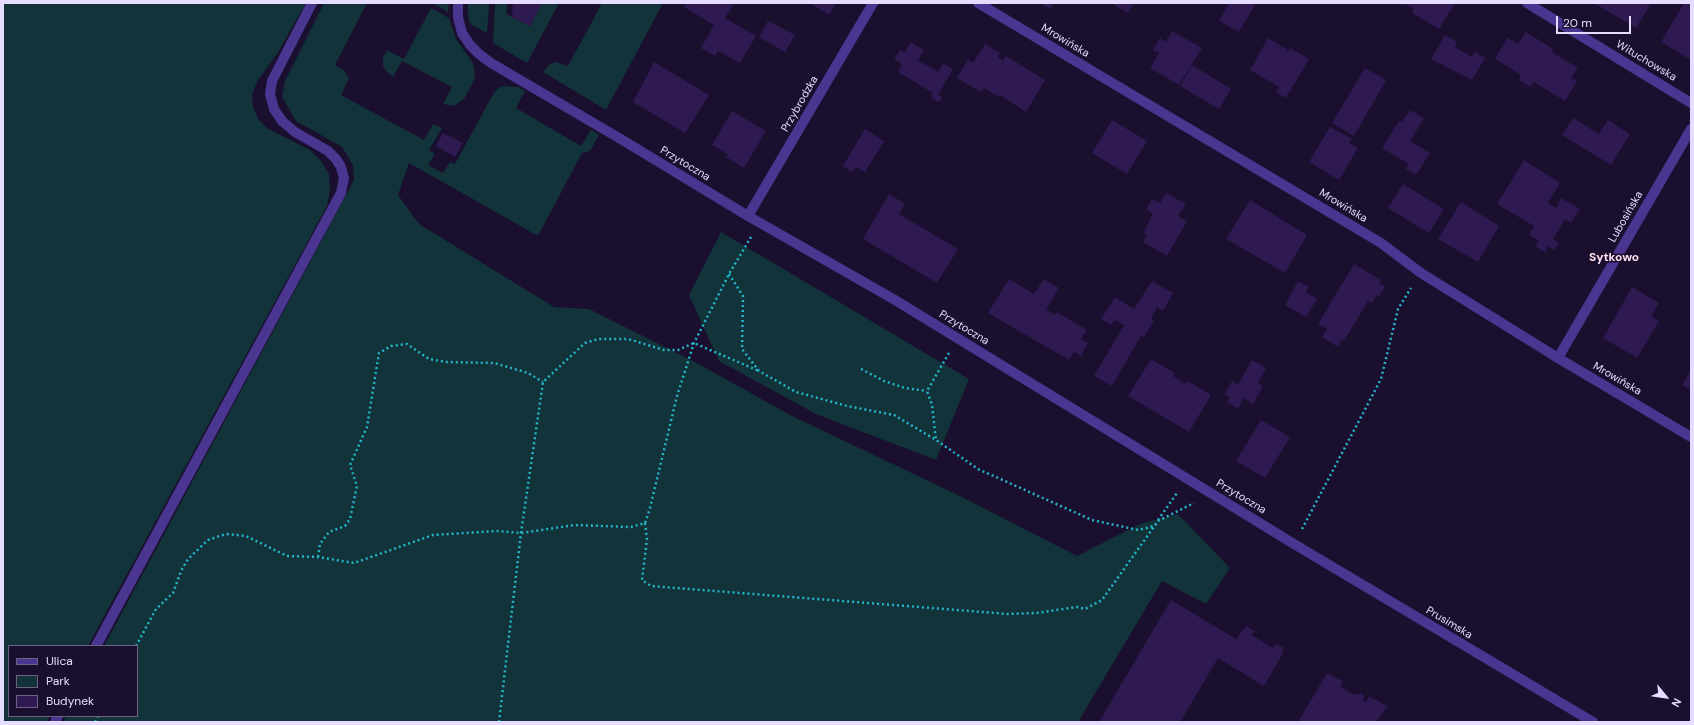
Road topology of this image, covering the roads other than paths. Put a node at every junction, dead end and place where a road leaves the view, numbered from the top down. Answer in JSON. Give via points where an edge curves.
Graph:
{"nodes":[{"id":1,"x":312,"y":3,"type":"edge"},
{"id":2,"x":458,"y":3,"type":"edge"},
{"id":3,"x":873,"y":3,"type":"edge"},
{"id":4,"x":978,"y":3,"type":"edge"},
{"id":5,"x":1527,"y":3,"type":"edge"},
{"id":6,"x":1691,"y":103,"type":"edge"},
{"id":7,"x":1691,"y":129,"type":"edge"},
{"id":8,"x":748,"y":216,"type":"junction"},
{"id":9,"x":1558,"y":358,"type":"junction"},
{"id":10,"x":1691,"y":437,"type":"edge"},
{"id":11,"x":1294,"y":544,"type":"joint"},
{"id":12,"x":97,"y":645,"type":"edge"},
{"id":13,"x":1593,"y":722,"type":"edge"}],
"edges":[{"from":1,"to":12,"type":"street","via":[[272,81],[270,94],[274,109],[282,121],[336,159],[344,178],[341,193]]},
{"from":2,"to":8,"type":"street","name":"Przytoczna","via":[[462,33],[470,45],[491,63]]},
{"from":3,"to":8,"type":"street","name":"Przybrodzka"},
{"from":4,"to":9,"type":"street","name":"Mrowińska","via":[[1381,243],[1421,273]]},
{"from":5,"to":6,"type":"street","name":"Wituchowska"},
{"from":7,"to":9,"type":"street","name":"Lubosińska"},
{"from":8,"to":11,"type":"street","name":"Przytoczna","via":[[895,300]]},
{"from":9,"to":10,"type":"street","name":"Mrowińska"},
{"from":11,"to":13,"type":"street","name":"Prusimska"}]}
